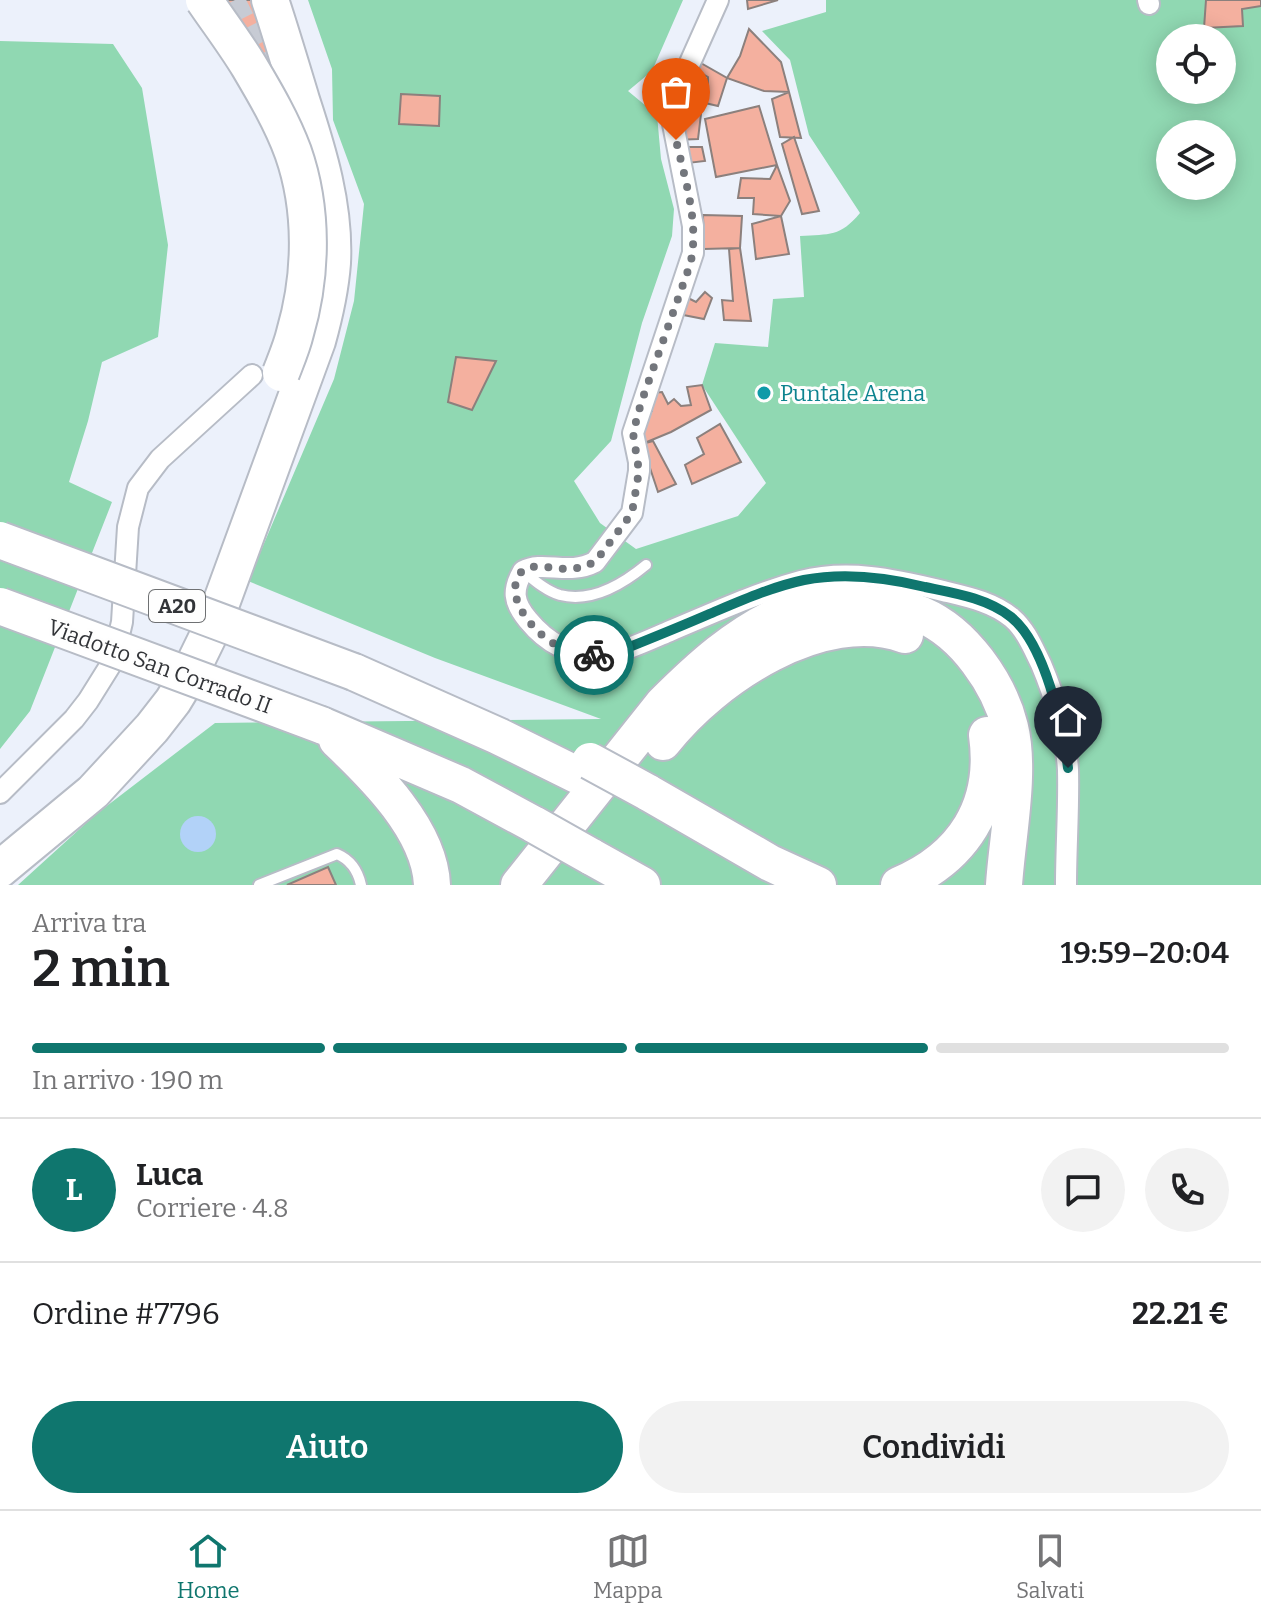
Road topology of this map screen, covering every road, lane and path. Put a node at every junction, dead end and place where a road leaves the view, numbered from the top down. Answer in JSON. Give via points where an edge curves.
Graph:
{"nodes":[{"id":1,"x":204,"y":0,"type":"edge"},
{"id":2,"x":270,"y":0,"type":"edge"},
{"id":3,"x":718,"y":0,"type":"edge"},
{"id":4,"x":279,"y":376,"type":"junction"},
{"id":5,"x":0,"y":540,"type":"edge"},
{"id":6,"x":646,"y":565,"type":"dead end"},
{"id":7,"x":523,"y":571,"type":"junction"},
{"id":8,"x":0,"y":606,"type":"edge"},
{"id":9,"x":321,"y":725,"type":"junction"},
{"id":10,"x":0,"y":793,"type":"edge"},
{"id":11,"x":640,"y":798,"type":"junction"},
{"id":12,"x":0,"y":843,"type":"edge"},
{"id":13,"x":0,"y":869,"type":"edge"},
{"id":14,"x":259,"y":885,"type":"edge"},
{"id":15,"x":361,"y":885,"type":"edge"},
{"id":16,"x":432,"y":885,"type":"edge"},
{"id":17,"x":519,"y":885,"type":"edge"},
{"id":18,"x":551,"y":885,"type":"edge"},
{"id":19,"x":642,"y":885,"type":"edge"},
{"id":20,"x":765,"y":885,"type":"edge"},
{"id":21,"x":818,"y":885,"type":"edge"},
{"id":22,"x":899,"y":885,"type":"edge"},
{"id":23,"x":1004,"y":885,"type":"edge"},
{"id":24,"x":1066,"y":885,"type":"edge"}],
"edges":[{"from":1,"to":4,"type":"highway","bridge":true,"via":[[270,103],[293,153],[304,196],[305,285],[296,332]]},
{"from":2,"to":4,"type":"highway","via":[[327,197],[332,262],[317,341]]},
{"from":3,"to":7,"type":"street","via":[[672,103],[694,244],[633,433],[639,462],[632,513],[595,562]]},
{"from":4,"to":10,"type":"street","via":[[160,459],[147,474],[128,527],[122,622],[113,661],[74,719]]},
{"from":4,"to":12,"type":"highway","via":[[193,615],[169,664],[101,753]]},
{"from":4,"to":13,"type":"highway","via":[[212,628],[185,682],[152,728],[93,792]]},
{"from":5,"to":11,"type":"highway","number":"A20","bridge":true,"via":[[354,672],[584,768]]},
{"from":6,"to":7,"type":"lane","via":[[615,587],[581,596],[560,595]]},
{"from":7,"to":24,"type":"street","via":[[514,590],[528,620],[556,645],[588,654],[617,652],[744,600],[828,577],[913,584],[971,598],[1011,617],[1032,644],[1062,728],[1068,768]]},
{"from":8,"to":9,"type":"highway","name":"Viadotto San Corrado II","bridge":true},
{"from":9,"to":16,"type":"highway","via":[[406,814],[423,848]]},
{"from":9,"to":19,"type":"highway","name":"Viadotto San Corrado II","bridge":true,"via":[[461,785]]},
{"from":11,"to":20,"type":"highway"},
{"from":11,"to":21,"type":"highway"},
{"from":14,"to":15,"type":"lane","via":[[337,854],[353,865]]},
{"from":17,"to":23,"type":"highway","via":[[690,677],[736,641],[785,613],[861,602],[907,610],[943,627],[991,682],[1007,717],[1014,755]]},
{"from":18,"to":22,"type":"highway","via":[[679,721],[704,699],[777,650],[833,632],[871,627],[919,640],[937,652],[983,716],[990,759],[981,805],[963,839],[934,867]]}]}
